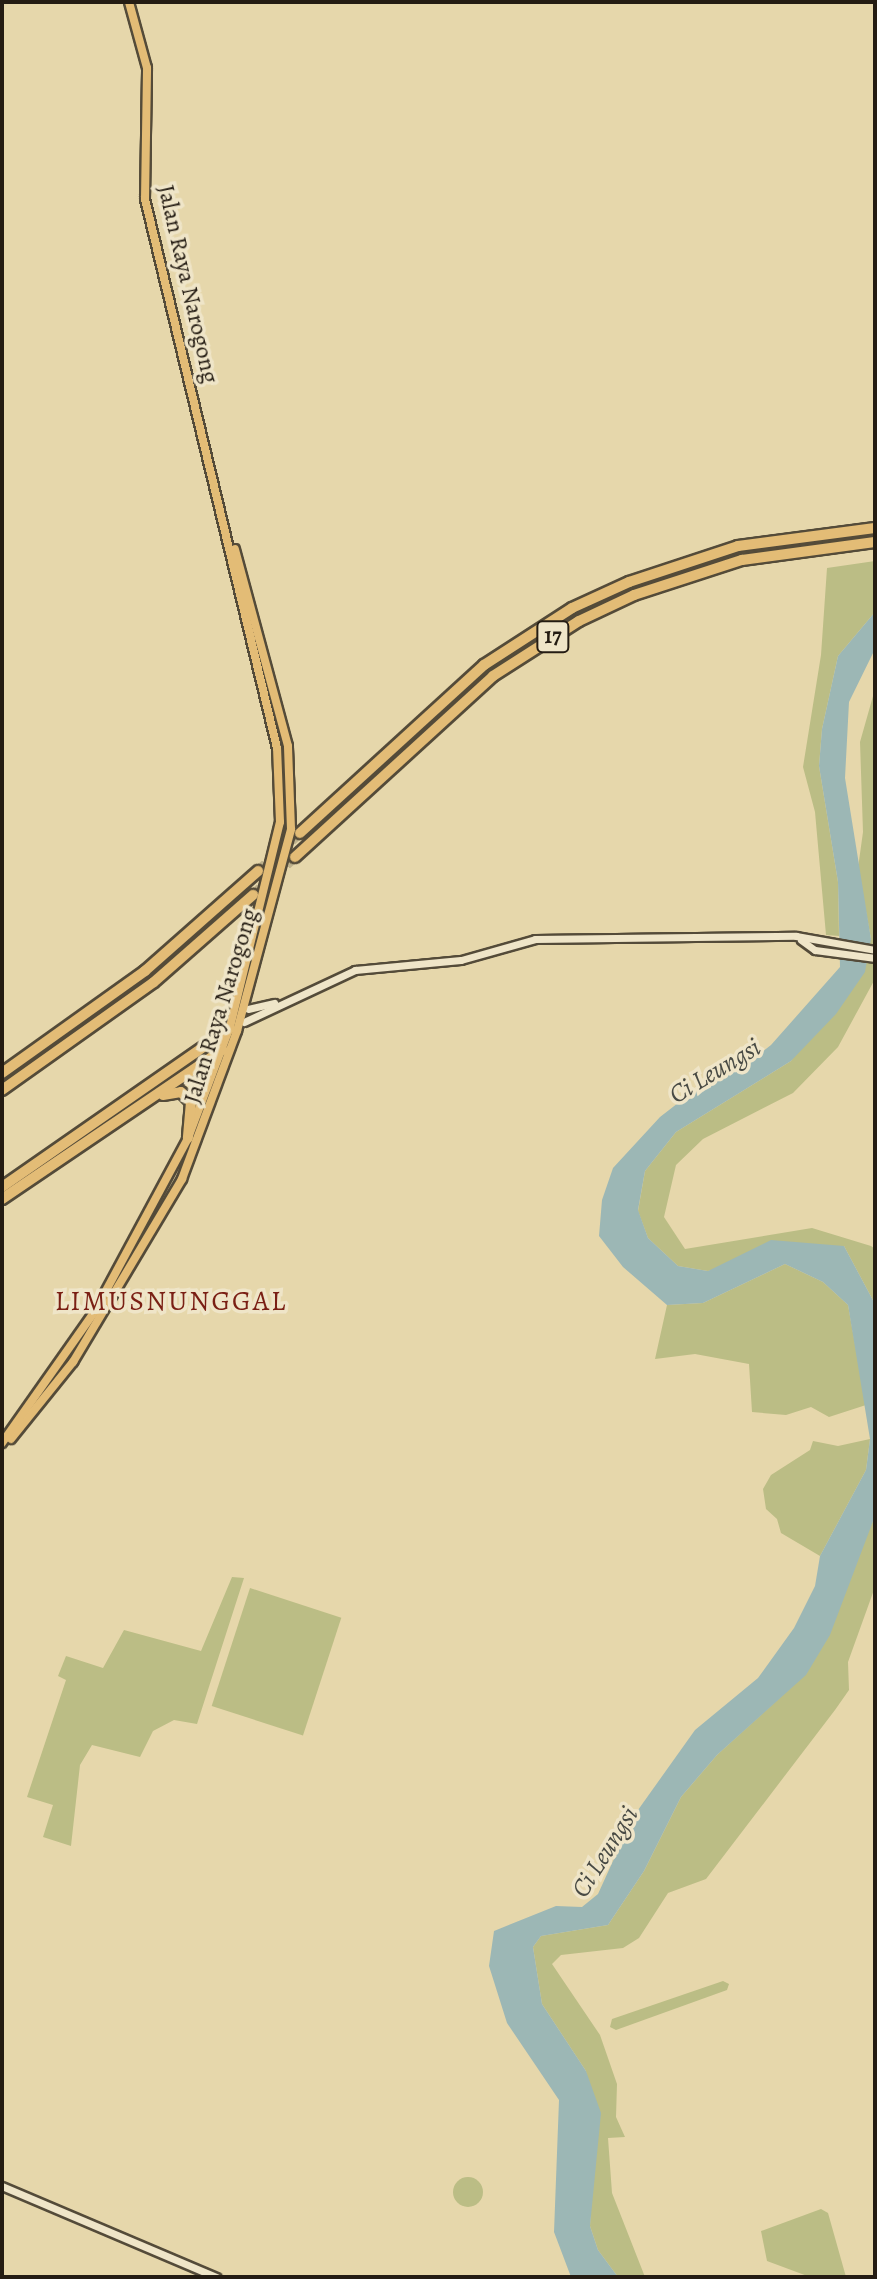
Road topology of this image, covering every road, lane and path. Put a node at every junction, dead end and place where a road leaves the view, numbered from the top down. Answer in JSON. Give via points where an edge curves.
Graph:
{"nodes":[{"id":1,"x":129,"y":2,"type":"edge"},
{"id":2,"x":226,"y":526,"type":"junction"},
{"id":3,"x":875,"y":528,"type":"edge"},
{"id":4,"x":875,"y":542,"type":"edge"},
{"id":5,"x":300,"y":833,"type":"tunnel mouth"},
{"id":6,"x":295,"y":857,"type":"tunnel mouth"},
{"id":7,"x":258,"y":871,"type":"tunnel mouth"},
{"id":8,"x":253,"y":895,"type":"tunnel mouth"},
{"id":9,"x":873,"y":954,"type":"edge"},
{"id":10,"x":258,"y":961,"type":"junction"},
{"id":11,"x":291,"y":998,"type":"junction"},
{"id":12,"x":248,"y":1009,"type":"junction"},
{"id":13,"x":244,"y":1022,"type":"junction"},
{"id":14,"x":233,"y":1030,"type":"junction"},
{"id":15,"x":226,"y":1052,"type":"junction"},
{"id":16,"x":2,"y":1072,"type":"edge"},
{"id":17,"x":2,"y":1090,"type":"edge"},
{"id":18,"x":150,"y":1100,"type":"junction"},
{"id":19,"x":212,"y":1110,"type":"junction"},
{"id":20,"x":188,"y":1138,"type":"junction"},
{"id":21,"x":2,"y":1187,"type":"edge"},
{"id":22,"x":2,"y":1199,"type":"edge"},
{"id":23,"x":2,"y":1446,"type":"edge"},
{"id":24,"x":2,"y":2186,"type":"edge"},
{"id":25,"x":216,"y":2277,"type":"edge"}],
"edges":[{"from":1,"to":2,"type":"main road","name":"Jalan Raya Narogong","via":[[147,68],[148,214]]},
{"from":2,"to":10,"type":"main road","name":"Jalan Raya Narogong","via":[[293,777],[291,829]]},
{"from":2,"to":14,"type":"main road","name":"Jalan Raya Narogong","via":[[282,781],[277,843]]},
{"from":3,"to":5,"type":"highway","number":"17","via":[[738,546],[629,582],[572,608],[484,665]]},
{"from":4,"to":6,"type":"highway","number":"17","via":[[742,560],[634,595],[579,621],[493,676]]},
{"from":7,"to":16,"type":"highway","via":[[145,971]]},
{"from":8,"to":17,"type":"highway","via":[[132,1000]]},
{"from":9,"to":11,"type":"street","via":[[796,936],[535,939],[461,960],[355,970]]},
{"from":10,"to":12,"type":"main road"},
{"from":10,"to":14,"type":"main road","name":"Jalan Raya Narogong"},
{"from":11,"to":12,"type":"street","via":[[257,1011]]},
{"from":11,"to":13,"type":"street"},
{"from":12,"to":13,"type":"main road"},
{"from":13,"to":19,"type":"main road"},
{"from":14,"to":15,"type":"main road","name":"Jalan Raya Narogong"},
{"from":14,"to":21,"type":"highway"},
{"from":15,"to":18,"type":"highway"},
{"from":15,"to":19,"type":"main road","name":"Jalan Raya Narogong"},
{"from":15,"to":20,"type":"main road","name":"Jalan Raya Narogong"},
{"from":18,"to":20,"type":"highway","via":[[173,1091],[187,1096],[193,1110]]},
{"from":18,"to":22,"type":"highway"},
{"from":19,"to":23,"type":"main road","name":"Jalan Raya Narogong","via":[[176,1192],[103,1315],[48,1396]]},
{"from":20,"to":23,"type":"main road","name":"Jalan Raya Narogong","via":[[95,1311]]},
{"from":24,"to":25,"type":"street"}]}
